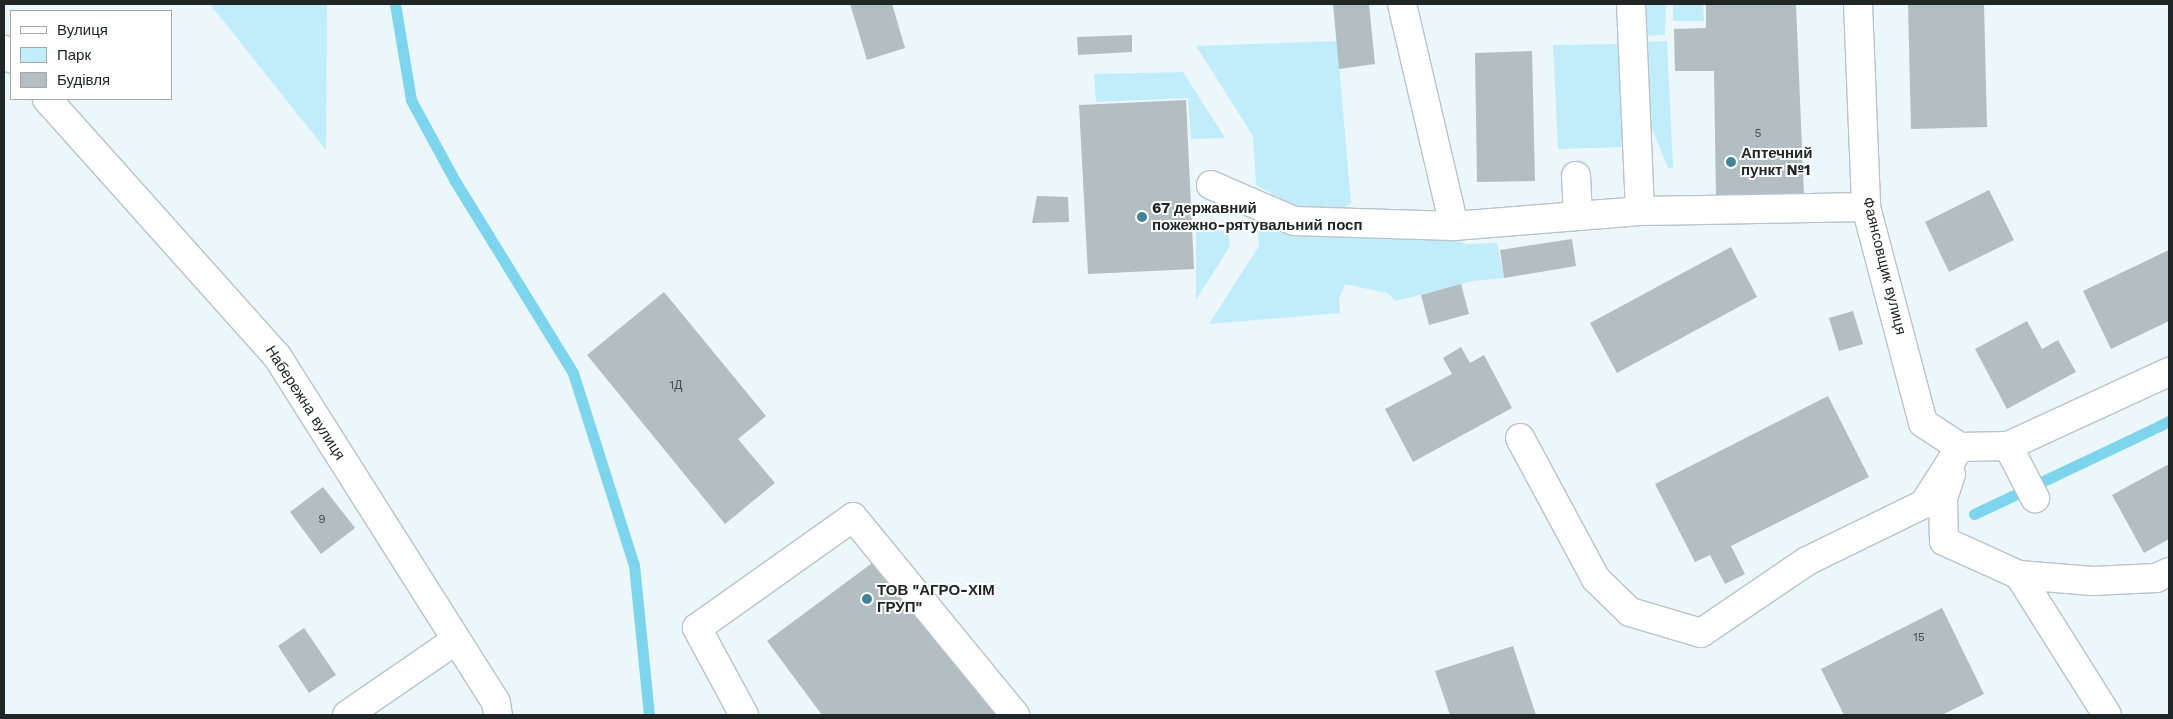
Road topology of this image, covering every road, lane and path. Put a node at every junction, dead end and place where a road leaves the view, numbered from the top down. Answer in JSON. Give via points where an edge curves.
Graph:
{"nodes":[{"id":1,"x":1402,"y":4,"type":"edge"},
{"id":2,"x":1631,"y":4,"type":"edge"},
{"id":3,"x":1858,"y":4,"type":"edge"},
{"id":4,"x":49,"y":100,"type":"edge"},
{"id":5,"x":1576,"y":176,"type":"dead end"},
{"id":6,"x":1211,"y":185,"type":"dead end"},
{"id":7,"x":1866,"y":207,"type":"junction"},
{"id":8,"x":1640,"y":211,"type":"junction"},
{"id":9,"x":1578,"y":216,"type":"junction"},
{"id":10,"x":1454,"y":226,"type":"junction"},
{"id":11,"x":2169,"y":372,"type":"edge"},
{"id":12,"x":1520,"y":438,"type":"dead end"},
{"id":13,"x":2008,"y":446,"type":"junction"},
{"id":14,"x":1960,"y":447,"type":"junction"},
{"id":15,"x":2035,"y":498,"type":"dead end"},
{"id":16,"x":2169,"y":572,"type":"edge"},
{"id":17,"x":2019,"y":574,"type":"junction"},
{"id":18,"x":456,"y":640,"type":"junction"},
{"id":19,"x":347,"y":715,"type":"edge"},
{"id":20,"x":498,"y":715,"type":"edge"},
{"id":21,"x":744,"y":715,"type":"edge"},
{"id":22,"x":1014,"y":715,"type":"edge"},
{"id":23,"x":2108,"y":715,"type":"edge"}],
"edges":[{"from":1,"to":10,"type":"street"},
{"from":2,"to":8,"type":"street"},
{"from":3,"to":7,"type":"street","name":"Фаянсовщик вулиця"},
{"from":4,"to":18,"type":"street","name":"Набережна вулиця","via":[[277,356]]},
{"from":5,"to":9,"type":"street"},
{"from":6,"to":10,"type":"street","via":[[1294,220]]},
{"from":7,"to":8,"type":"street"},
{"from":7,"to":14,"type":"street","name":"Фаянсовщик вулиця","via":[[1924,423]]},
{"from":8,"to":9,"type":"street"},
{"from":9,"to":10,"type":"street"},
{"from":11,"to":13,"type":"street"},
{"from":12,"to":14,"type":"street","via":[[1596,579],[1630,612],[1700,633],[1807,561],[1924,504]]},
{"from":13,"to":14,"type":"street"},
{"from":13,"to":15,"type":"street"},
{"from":14,"to":17,"type":"street","via":[[1943,498],[1944,541]]},
{"from":16,"to":17,"type":"street","via":[[2156,578],[2092,582]]},
{"from":17,"to":23,"type":"street"},
{"from":18,"to":19,"type":"street"},
{"from":18,"to":20,"type":"street","name":"Набережна вулиця","via":[[496,704]]},
{"from":21,"to":22,"type":"street","via":[[697,628],[853,517]]}]}
